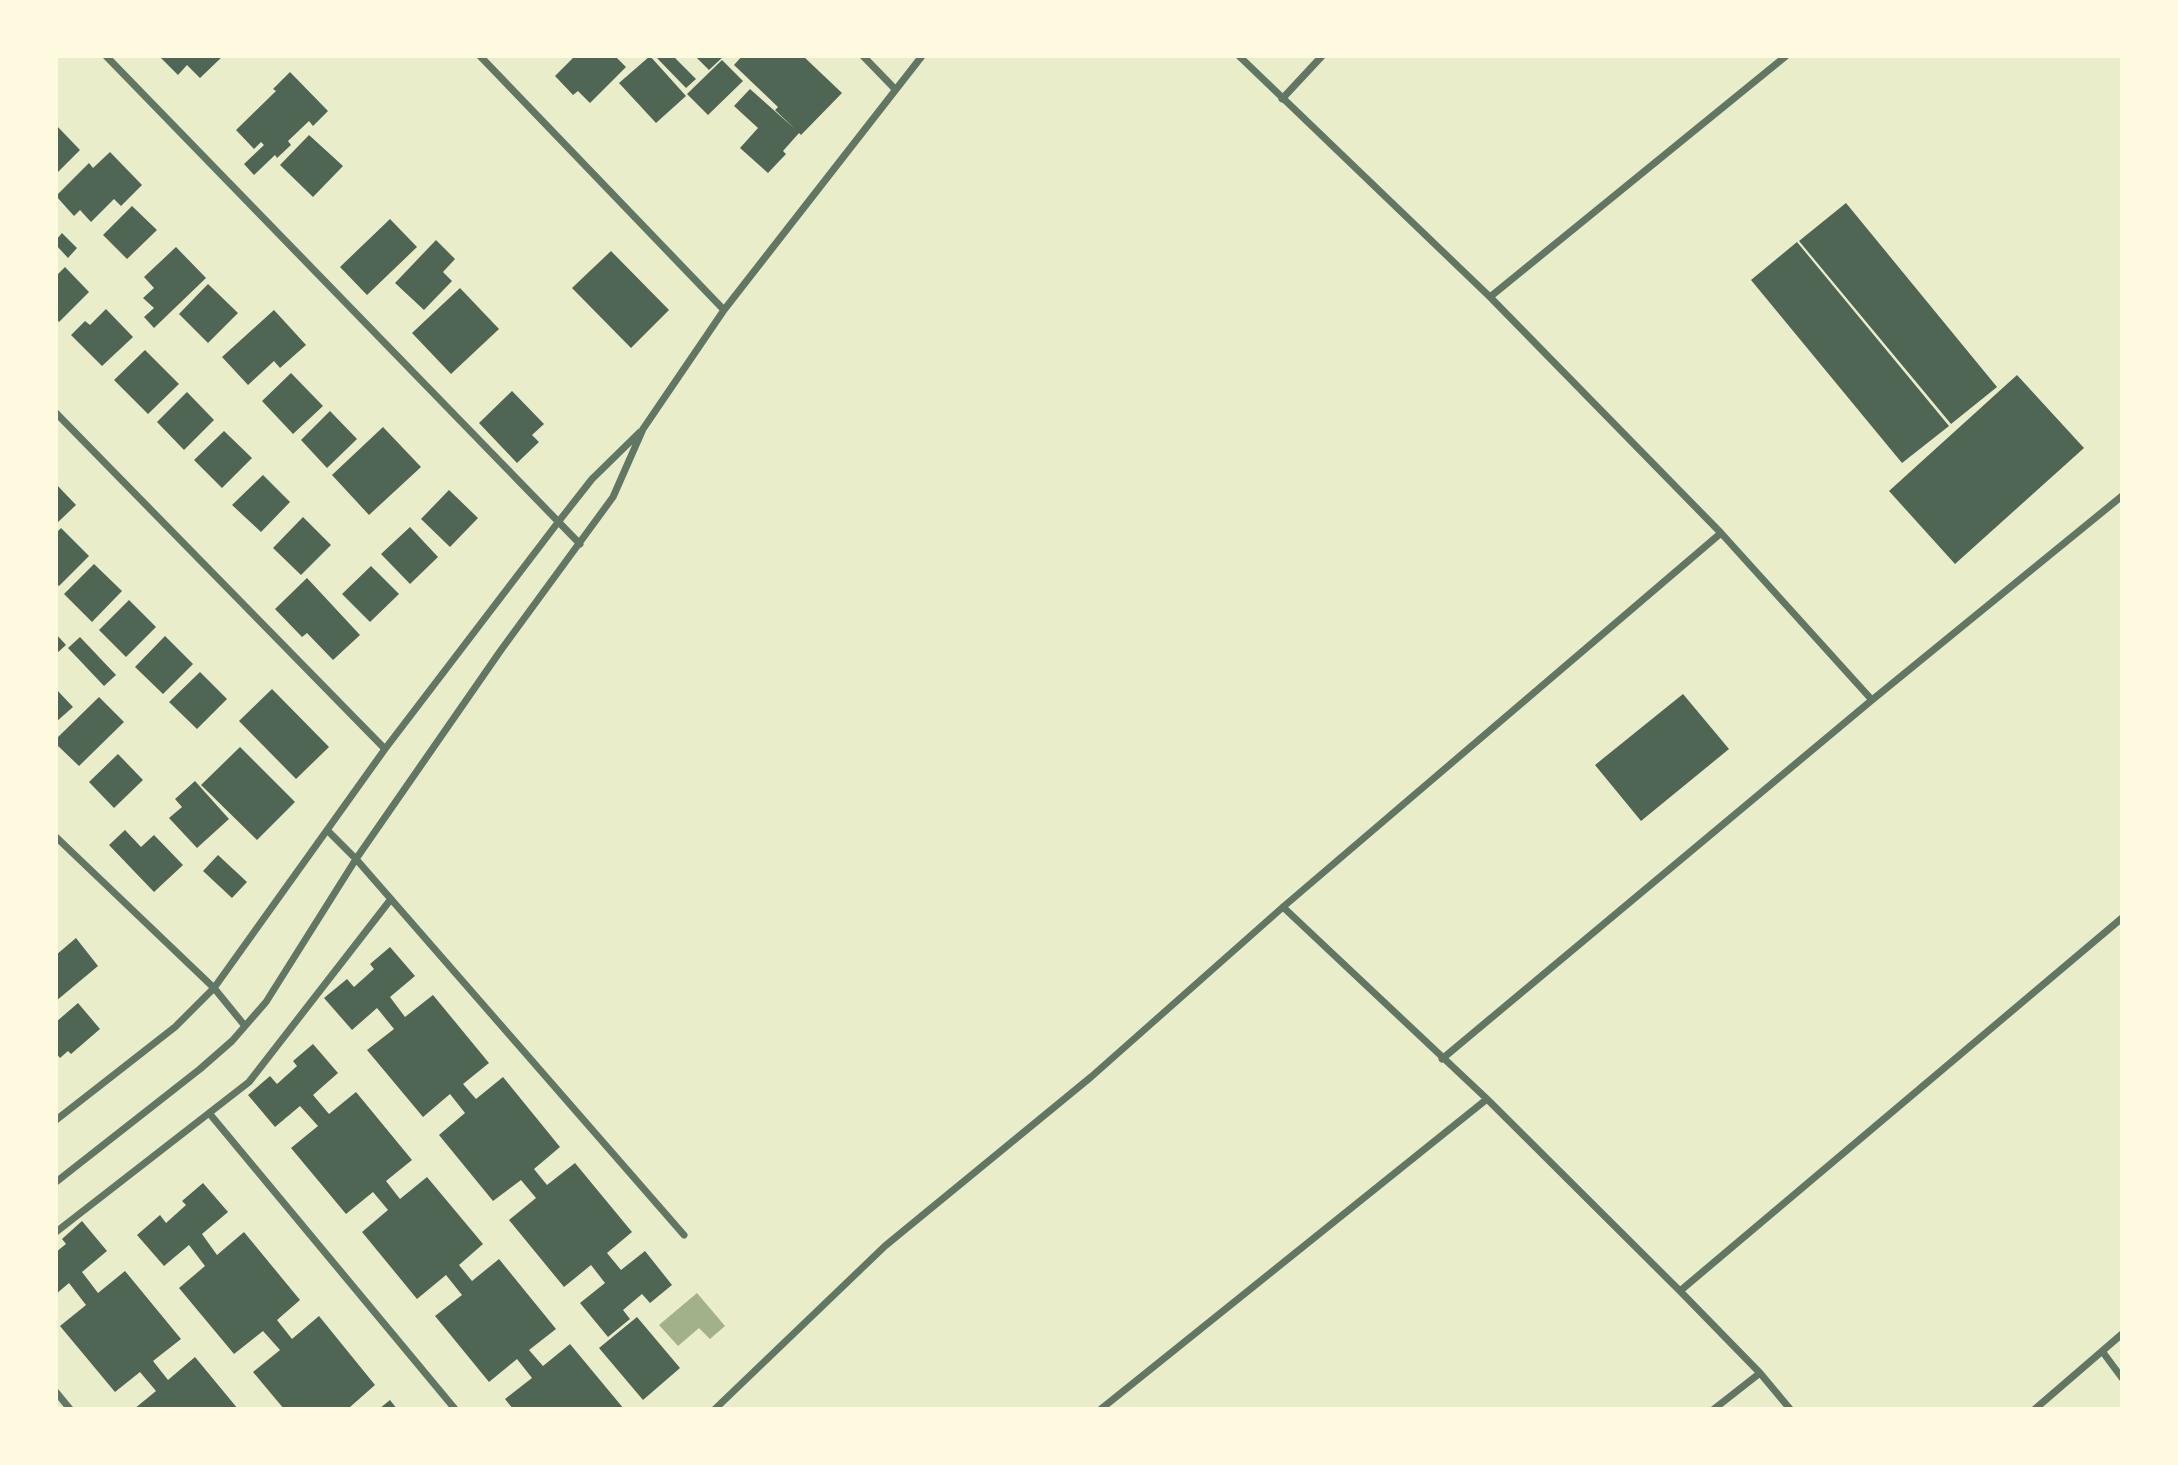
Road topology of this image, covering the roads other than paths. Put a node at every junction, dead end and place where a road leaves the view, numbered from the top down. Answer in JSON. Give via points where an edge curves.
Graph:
{"nodes":[{"id":1,"x":106,"y":56,"type":"edge"},
{"id":2,"x":480,"y":56,"type":"edge"},
{"id":3,"x":863,"y":56,"type":"edge"},
{"id":4,"x":922,"y":56,"type":"edge"},
{"id":5,"x":1239,"y":56,"type":"edge"},
{"id":6,"x":1322,"y":56,"type":"edge"},
{"id":7,"x":1786,"y":56,"type":"edge"},
{"id":8,"x":895,"y":89,"type":"junction"},
{"id":9,"x":1282,"y":99,"type":"junction"},
{"id":10,"x":1490,"y":297,"type":"junction"},
{"id":11,"x":724,"y":310,"type":"junction"},
{"id":12,"x":56,"y":413,"type":"edge"},
{"id":13,"x":643,"y":429,"type":"junction"},
{"id":14,"x":2122,"y":496,"type":"edge"},
{"id":15,"x":559,"y":521,"type":"junction"},
{"id":16,"x":1721,"y":533,"type":"junction"},
{"id":17,"x":580,"y":544,"type":"junction"},
{"id":18,"x":1872,"y":700,"type":"junction"},
{"id":19,"x":385,"y":749,"type":"junction"},
{"id":20,"x":327,"y":830,"type":"junction"},
{"id":21,"x":56,"y":837,"type":"edge"},
{"id":22,"x":356,"y":859,"type":"junction"},
{"id":23,"x":391,"y":900,"type":"junction"},
{"id":24,"x":1283,"y":907,"type":"junction"},
{"id":25,"x":2122,"y":918,"type":"edge"},
{"id":26,"x":214,"y":988,"type":"junction"},
{"id":27,"x":246,"y":1026,"type":"junction"},
{"id":28,"x":1443,"y":1059,"type":"junction"},
{"id":29,"x":1487,"y":1099,"type":"junction"},
{"id":30,"x":209,"y":1113,"type":"junction"},
{"id":31,"x":56,"y":1120,"type":"edge"},
{"id":32,"x":56,"y":1182,"type":"edge"},
{"id":33,"x":56,"y":1232,"type":"edge"},
{"id":34,"x":684,"y":1236,"type":"dead end"},
{"id":35,"x":1680,"y":1291,"type":"junction"},
{"id":36,"x":2122,"y":1334,"type":"edge"},
{"id":37,"x":2102,"y":1351,"type":"junction"},
{"id":38,"x":1760,"y":1373,"type":"junction"},
{"id":39,"x":2122,"y":1378,"type":"edge"},
{"id":40,"x":56,"y":1392,"type":"edge"},
{"id":41,"x":70,"y":1409,"type":"edge"},
{"id":42,"x":455,"y":1409,"type":"edge"},
{"id":43,"x":715,"y":1409,"type":"edge"},
{"id":44,"x":1101,"y":1409,"type":"edge"},
{"id":45,"x":1714,"y":1409,"type":"edge"},
{"id":46,"x":1790,"y":1409,"type":"edge"},
{"id":47,"x":2035,"y":1409,"type":"edge"}],
"edges":[{"from":1,"to":15,"type":"street"},
{"from":2,"to":11,"type":"street"},
{"from":3,"to":8,"type":"street"},
{"from":4,"to":8,"type":"street"},
{"from":5,"to":9,"type":"street"},
{"from":6,"to":9,"type":"street"},
{"from":7,"to":10,"type":"street"},
{"from":8,"to":11,"type":"street"},
{"from":9,"to":10,"type":"street"},
{"from":10,"to":16,"type":"street"},
{"from":11,"to":13,"type":"street"},
{"from":12,"to":19,"type":"street"},
{"from":13,"to":15,"type":"street","via":[[592,479]]},
{"from":13,"to":17,"type":"street","via":[[613,498]]},
{"from":14,"to":18,"type":"street"},
{"from":15,"to":17,"type":"street"},
{"from":15,"to":19,"type":"street"},
{"from":16,"to":18,"type":"street"},
{"from":16,"to":24,"type":"street"},
{"from":17,"to":22,"type":"street"},
{"from":18,"to":28,"type":"street"},
{"from":19,"to":20,"type":"street"},
{"from":20,"to":22,"type":"street"},
{"from":20,"to":26,"type":"street"},
{"from":21,"to":26,"type":"street"},
{"from":22,"to":23,"type":"street"},
{"from":22,"to":27,"type":"street"},
{"from":23,"to":30,"type":"street","via":[[249,1082]]},
{"from":23,"to":34,"type":"street"},
{"from":24,"to":28,"type":"street"},
{"from":24,"to":43,"type":"street","via":[[1091,1077],[885,1246]]},
{"from":25,"to":35,"type":"street"},
{"from":26,"to":27,"type":"street"},
{"from":26,"to":31,"type":"street","via":[[175,1027]]},
{"from":27,"to":32,"type":"street","via":[[200,1069]]},
{"from":28,"to":29,"type":"street"},
{"from":29,"to":35,"type":"street"},
{"from":29,"to":44,"type":"street"},
{"from":30,"to":33,"type":"street"},
{"from":30,"to":42,"type":"street"},
{"from":35,"to":38,"type":"street"},
{"from":36,"to":37,"type":"street"},
{"from":37,"to":39,"type":"street"},
{"from":37,"to":47,"type":"street"},
{"from":38,"to":45,"type":"street"},
{"from":38,"to":46,"type":"street"},
{"from":40,"to":41,"type":"street"}]}
